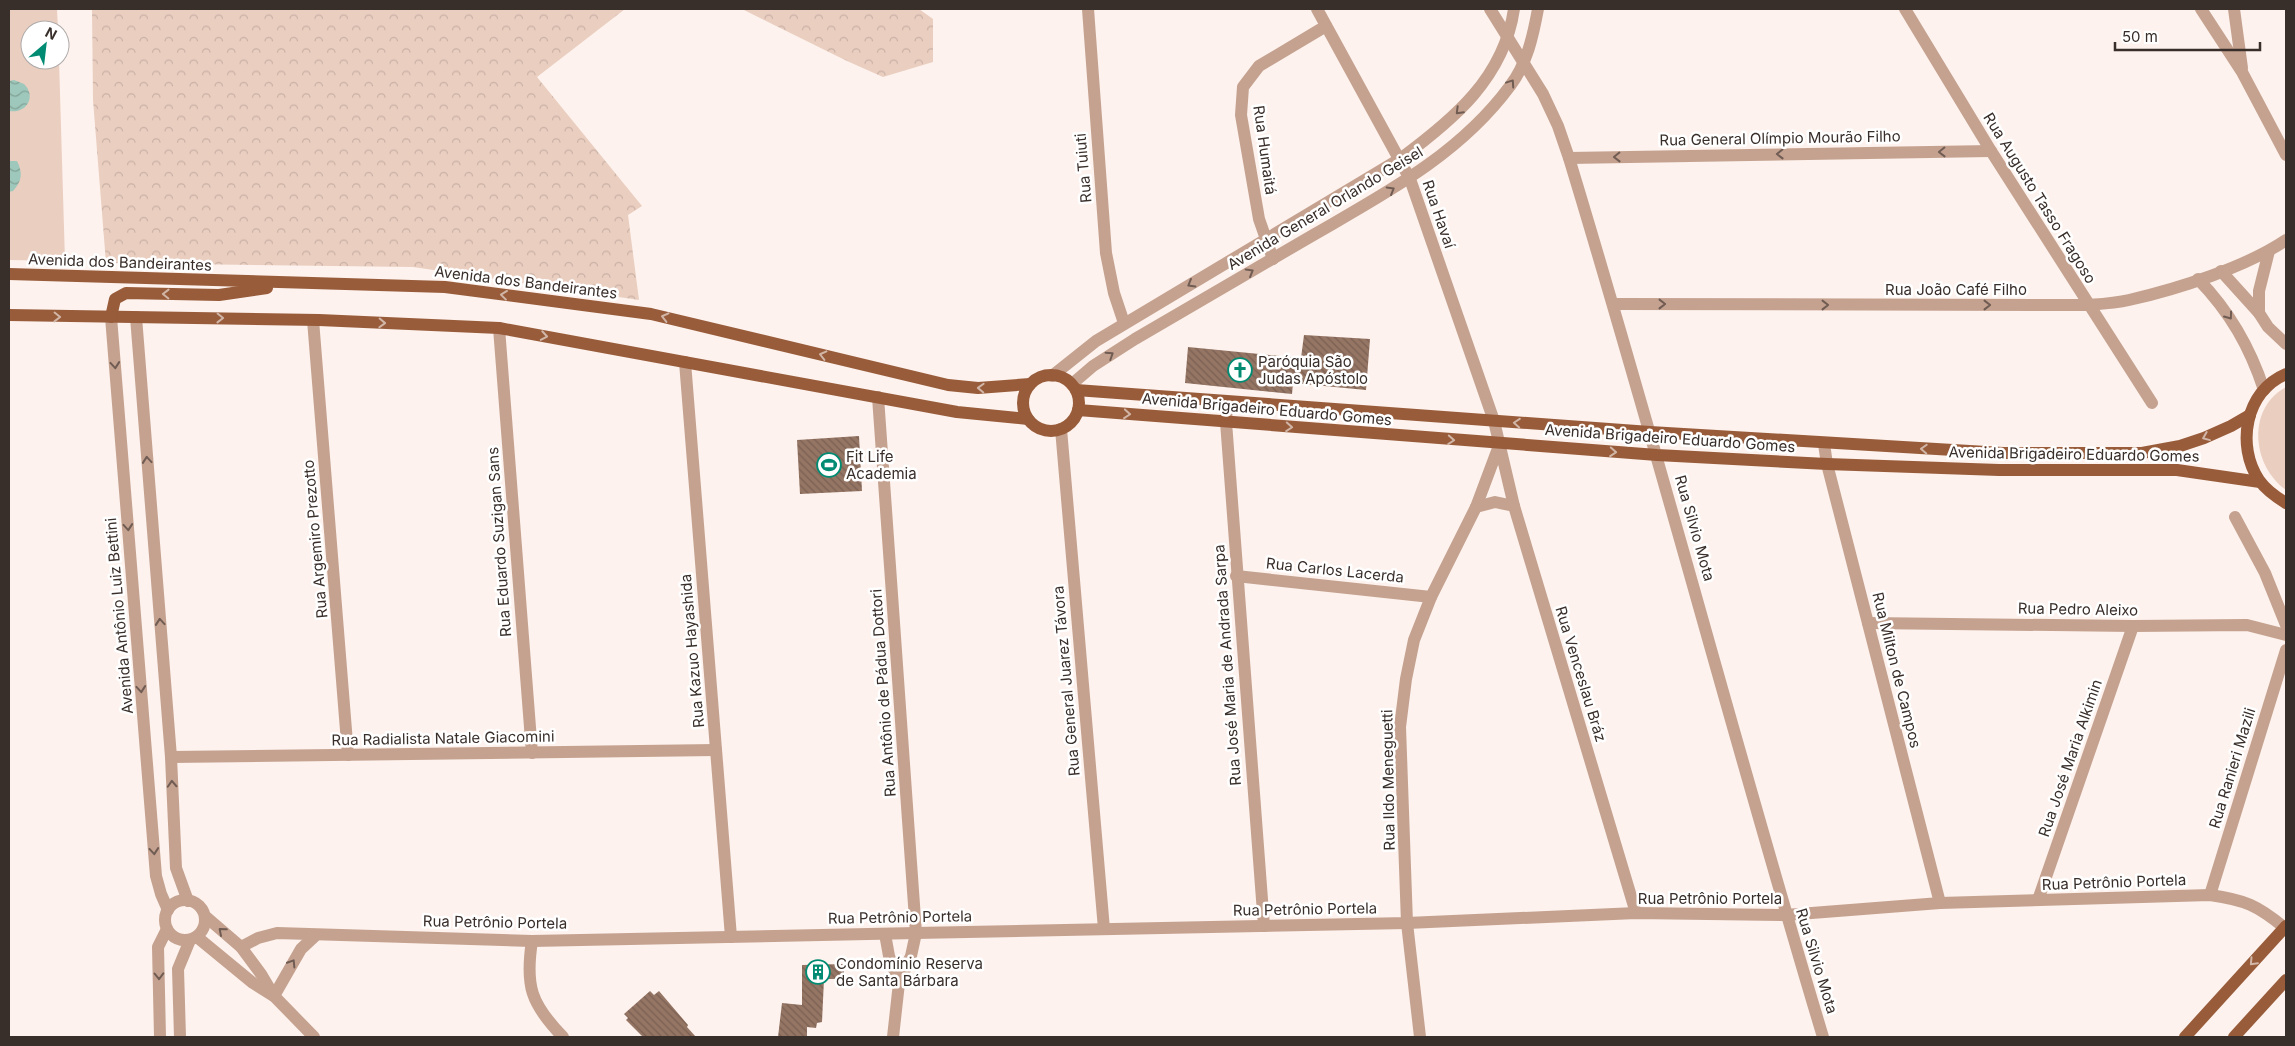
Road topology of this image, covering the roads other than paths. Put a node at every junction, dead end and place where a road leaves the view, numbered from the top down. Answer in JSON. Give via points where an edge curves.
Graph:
{"nodes":[{"id":1,"x":1088,"y":9,"type":"edge"},
{"id":2,"x":1317,"y":9,"type":"edge"},
{"id":3,"x":1490,"y":9,"type":"edge"},
{"id":4,"x":1514,"y":9,"type":"edge"},
{"id":5,"x":1538,"y":9,"type":"edge"},
{"id":6,"x":1904,"y":9,"type":"edge"},
{"id":7,"x":2201,"y":9,"type":"edge"},
{"id":8,"x":2234,"y":9,"type":"edge"},
{"id":9,"x":1326,"y":26,"type":"junction"},
{"id":10,"x":1507,"y":39,"type":"junction"},
{"id":11,"x":1524,"y":62,"type":"junction"},
{"id":12,"x":2242,"y":72,"type":"junction"},
{"id":13,"x":1991,"y":151,"type":"junction"},
{"id":14,"x":2286,"y":155,"type":"edge"},
{"id":15,"x":1569,"y":158,"type":"junction"},
{"id":16,"x":1400,"y":159,"type":"junction"},
{"id":17,"x":1410,"y":179,"type":"junction"},
{"id":18,"x":2286,"y":240,"type":"edge"},
{"id":19,"x":1265,"y":241,"type":"junction"},
{"id":20,"x":2269,"y":251,"type":"junction"},
{"id":21,"x":1273,"y":259,"type":"junction"},
{"id":22,"x":2221,"y":270,"type":"junction"},
{"id":23,"x":9,"y":274,"type":"edge"},
{"id":24,"x":2198,"y":279,"type":"junction"},
{"id":25,"x":284,"y":284,"type":"junction"},
{"id":26,"x":1614,"y":304,"type":"junction"},
{"id":27,"x":2088,"y":305,"type":"junction"},
{"id":28,"x":2259,"y":313,"type":"junction"},
{"id":29,"x":9,"y":315,"type":"edge"},
{"id":30,"x":111,"y":317,"type":"junction"},
{"id":31,"x":136,"y":317,"type":"junction"},
{"id":32,"x":313,"y":320,"type":"junction"},
{"id":33,"x":1124,"y":323,"type":"junction"},
{"id":34,"x":499,"y":328,"type":"junction"},
{"id":35,"x":2286,"y":344,"type":"edge"},
{"id":36,"x":685,"y":362,"type":"junction"},
{"id":37,"x":2286,"y":374,"type":"edge"},
{"id":38,"x":1052,"y":376,"type":"junction"},
{"id":39,"x":1030,"y":384,"type":"junction"},
{"id":40,"x":1074,"y":387,"type":"junction"},
{"id":41,"x":2264,"y":390,"type":"junction"},
{"id":42,"x":878,"y":397,"type":"junction"},
{"id":43,"x":1227,"y":402,"type":"junction"},
{"id":44,"x":2152,"y":403,"type":"dead end"},
{"id":45,"x":1078,"y":410,"type":"junction"},
{"id":46,"x":2250,"y":415,"type":"junction"},
{"id":47,"x":1028,"y":419,"type":"junction"},
{"id":48,"x":1226,"y":422,"type":"junction"},
{"id":49,"x":1494,"y":422,"type":"junction"},
{"id":50,"x":1061,"y":430,"type":"junction"},
{"id":51,"x":1650,"y":432,"type":"junction"},
{"id":52,"x":1500,"y":443,"type":"junction"},
{"id":53,"x":1824,"y":444,"type":"junction"},
{"id":54,"x":1657,"y":455,"type":"junction"},
{"id":55,"x":1827,"y":464,"type":"junction"},
{"id":56,"x":2260,"y":482,"type":"junction"},
{"id":57,"x":2286,"y":503,"type":"edge"},
{"id":58,"x":1514,"y":506,"type":"junction"},
{"id":59,"x":1476,"y":507,"type":"junction"},
{"id":60,"x":2235,"y":517,"type":"dead end"},
{"id":61,"x":1236,"y":576,"type":"junction"},
{"id":62,"x":1431,"y":597,"type":"junction"},
{"id":63,"x":1868,"y":623,"type":"junction"},
{"id":64,"x":2286,"y":625,"type":"edge"},
{"id":65,"x":2133,"y":626,"type":"junction"},
{"id":66,"x":2286,"y":635,"type":"edge"},
{"id":67,"x":2286,"y":650,"type":"edge"},
{"id":68,"x":716,"y":750,"type":"junction"},
{"id":69,"x":532,"y":753,"type":"junction"},
{"id":70,"x":348,"y":756,"type":"junction"},
{"id":71,"x":171,"y":757,"type":"junction"},
{"id":72,"x":2210,"y":895,"type":"junction"},
{"id":73,"x":188,"y":900,"type":"junction"},
{"id":74,"x":2038,"y":900,"type":"junction"},
{"id":75,"x":1940,"y":903,"type":"junction"},
{"id":76,"x":168,"y":910,"type":"junction"},
{"id":77,"x":1636,"y":913,"type":"junction"},
{"id":78,"x":1786,"y":915,"type":"junction"},
{"id":79,"x":205,"y":916,"type":"junction"},
{"id":80,"x":1407,"y":923,"type":"junction"},
{"id":81,"x":1264,"y":926,"type":"junction"},
{"id":82,"x":2286,"y":927,"type":"edge"},
{"id":83,"x":167,"y":929,"type":"junction"},
{"id":84,"x":1104,"y":929,"type":"junction"},
{"id":85,"x":916,"y":933,"type":"junction"},
{"id":86,"x":885,"y":934,"type":"junction"},
{"id":87,"x":316,"y":935,"type":"junction"},
{"id":88,"x":730,"y":937,"type":"junction"},
{"id":89,"x":194,"y":938,"type":"junction"},
{"id":90,"x":532,"y":941,"type":"junction"},
{"id":91,"x":241,"y":947,"type":"junction"},
{"id":92,"x":2286,"y":980,"type":"edge"},
{"id":93,"x":899,"y":983,"type":"junction"},
{"id":94,"x":274,"y":996,"type":"junction"},
{"id":95,"x":160,"y":1037,"type":"edge"},
{"id":96,"x":180,"y":1037,"type":"edge"},
{"id":97,"x":314,"y":1037,"type":"edge"},
{"id":98,"x":563,"y":1037,"type":"edge"},
{"id":99,"x":893,"y":1037,"type":"edge"},
{"id":100,"x":1420,"y":1037,"type":"edge"},
{"id":101,"x":1824,"y":1037,"type":"edge"},
{"id":102,"x":2184,"y":1037,"type":"edge"},
{"id":103,"x":2234,"y":1037,"type":"edge"}],
"edges":[{"from":1,"to":33,"type":"street","name":"Rua Tuiuti","via":[[1106,253]]},
{"from":2,"to":9,"type":"street","name":"Rua Havaí"},
{"from":3,"to":10,"type":"street","name":"Rua Silvio Mota"},
{"from":4,"to":10,"type":"street","name":"Avenida General Orlando Geisel"},
{"from":5,"to":11,"type":"street","name":"Avenida General Orlando Geisel"},
{"from":6,"to":13,"type":"street","name":"Rua Augusto Tasso Fragoso"},
{"from":7,"to":12,"type":"street"},
{"from":8,"to":12,"type":"street"},
{"from":9,"to":16,"type":"street","name":"Rua Havaí"},
{"from":9,"to":19,"type":"street","name":"Rua Humaitá","via":[[1259,66],[1243,87],[1241,115]]},
{"from":10,"to":11,"type":"street","name":"Rua Silvio Mota"},
{"from":10,"to":16,"type":"street","name":"Avenida General Orlando Geisel","one_way":true,"via":[[1473,97],[1443,127]]},
{"from":11,"to":15,"type":"street","name":"Rua Silvio Mota","via":[[1558,126]]},
{"from":17,"to":11,"type":"street","name":"Avenida General Orlando Geisel","one_way":true,"via":[[1456,144],[1489,112],[1511,86]]},
{"from":12,"to":14,"type":"street"},
{"from":13,"to":15,"type":"street","name":"Rua General Olímpio Mourão Filho","one_way":true},
{"from":13,"to":27,"type":"street","name":"Rua Augusto Tasso Fragoso"},
{"from":15,"to":26,"type":"street","name":"Rua Silvio Mota"},
{"from":16,"to":17,"type":"street","name":"Rua Havaí"},
{"from":16,"to":19,"type":"street","name":"Avenida General Orlando Geisel"},
{"from":21,"to":17,"type":"street","name":"Avenida General Orlando Geisel","one_way":true},
{"from":17,"to":49,"type":"street","name":"Rua Havaí"},
{"from":18,"to":20,"type":"street","name":"Rua João Café Filho"},
{"from":19,"to":21,"type":"street","name":"Rua Humaitá"},
{"from":19,"to":33,"type":"street","name":"Avenida General Orlando Geisel","one_way":true},
{"from":20,"to":22,"type":"street","name":"Rua João Café Filho"},
{"from":20,"to":28,"type":"street","via":[[2259,291]]},
{"from":40,"to":21,"type":"street","name":"Avenida General Orlando Geisel","one_way":true,"via":[[1113,353]]},
{"from":22,"to":24,"type":"street","name":"Rua João Café Filho"},
{"from":22,"to":28,"type":"street"},
{"from":23,"to":25,"type":"main road","name":"Avenida dos Bandeirantes"},
{"from":24,"to":27,"type":"street","name":"Rua João Café Filho","via":[[2129,300]]},
{"from":24,"to":41,"type":"street","one_way":true,"via":[[2216,298],[2245,341]]},
{"from":25,"to":30,"type":"main road","one_way":true,"via":[[219,295],[126,293],[115,299]]},
{"from":39,"to":25,"type":"main road","name":"Avenida dos Bandeirantes","one_way":true,"via":[[978,388],[948,385],[651,314],[445,287]]},
{"from":26,"to":27,"type":"street","name":"Rua João Café Filho","one_way":true},
{"from":26,"to":51,"type":"street","name":"Rua Silvio Mota"},
{"from":27,"to":44,"type":"street","name":"Rua Augusto Tasso Fragoso"},
{"from":28,"to":35,"type":"street"},
{"from":29,"to":30,"type":"main road","one_way":true},
{"from":30,"to":31,"type":"main road"},
{"from":30,"to":76,"type":"street","name":"Avenida Antônio Luiz Bettini","one_way":true,"via":[[156,876]]},
{"from":31,"to":32,"type":"main road","one_way":true},
{"from":71,"to":31,"type":"street","one_way":true},
{"from":32,"to":34,"type":"main road","one_way":true},
{"from":32,"to":70,"type":"street","name":"Rua Argemiro Prezotto"},
{"from":33,"to":38,"type":"street","name":"Avenida General Orlando Geisel"},
{"from":34,"to":36,"type":"main road","one_way":true},
{"from":34,"to":69,"type":"street","name":"Rua Eduardo Suzigan Sans"},
{"from":36,"to":42,"type":"main road"},
{"from":36,"to":68,"type":"street","name":"Rua Kazuo Hayashida"},
{"from":37,"to":41,"type":"main road"},
{"from":38,"to":39,"type":"main road"},
{"from":38,"to":40,"type":"main road","via":[[1063,378]]},
{"from":39,"to":47,"type":"main road","via":[[1023,401]]},
{"from":40,"to":43,"type":"main road","name":"Avenida Brigadeiro Eduardo Gomes"},
{"from":40,"to":45,"type":"main road","via":[[1079,400]]},
{"from":41,"to":46,"type":"main road"},
{"from":42,"to":47,"type":"main road","via":[[957,412]]},
{"from":42,"to":85,"type":"street","name":"Rua Antônio de Pádua Dottori"},
{"from":43,"to":48,"type":"street","name":"Rua José Maria de Andrada Sarpa"},
{"from":43,"to":49,"type":"main road","name":"Avenida Brigadeiro Eduardo Gomes"},
{"from":45,"to":48,"type":"main road","name":"Avenida Brigadeiro Eduardo Gomes","one_way":true},
{"from":45,"to":50,"type":"main road","via":[[1069,425]]},
{"from":46,"to":53,"type":"main road","name":"Avenida Brigadeiro Eduardo Gomes","one_way":true,"via":[[2204,438],[2142,453],[2003,453]]},
{"from":46,"to":56,"type":"main road","via":[[2246,447]]},
{"from":47,"to":50,"type":"main road","via":[[1043,430]]},
{"from":48,"to":52,"type":"main road","name":"Avenida Brigadeiro Eduardo Gomes","one_way":true},
{"from":48,"to":61,"type":"street","name":"Rua José Maria de Andrada Sarpa"},
{"from":51,"to":49,"type":"main road","name":"Avenida Brigadeiro Eduardo Gomes","one_way":true},
{"from":49,"to":52,"type":"street","name":"Rua Havaí"},
{"from":50,"to":84,"type":"street","name":"Rua General Juarez Távora"},
{"from":51,"to":53,"type":"main road","name":"Avenida Brigadeiro Eduardo Gomes"},
{"from":51,"to":54,"type":"street","name":"Rua Silvio Mota"},
{"from":52,"to":54,"type":"main road","name":"Avenida Brigadeiro Eduardo Gomes","one_way":true},
{"from":52,"to":58,"type":"street","name":"Rua Venceslau Bráz"},
{"from":52,"to":59,"type":"street","name":"Rua Ildo Meneguetti"},
{"from":53,"to":55,"type":"street","name":"Rua Milton de Campos"},
{"from":54,"to":55,"type":"main road","name":"Avenida Brigadeiro Eduardo Gomes"},
{"from":54,"to":78,"type":"street","name":"Rua Silvio Mota"},
{"from":55,"to":56,"type":"main road","name":"Avenida Brigadeiro Eduardo Gomes","via":[[2000,470],[2177,470]]},
{"from":55,"to":63,"type":"street","name":"Rua Milton de Campos"},
{"from":56,"to":57,"type":"main road"},
{"from":58,"to":59,"type":"street","via":[[1495,502]]},
{"from":58,"to":77,"type":"street","name":"Rua Venceslau Bráz"},
{"from":59,"to":62,"type":"street","name":"Rua Ildo Meneguetti"},
{"from":60,"to":64,"type":"street","via":[[2265,573]]},
{"from":61,"to":62,"type":"street","name":"Rua Carlos Lacerda"},
{"from":61,"to":81,"type":"street","name":"Rua José Maria de Andrada Sarpa"},
{"from":62,"to":80,"type":"street","name":"Rua Ildo Meneguetti","via":[[1414,640],[1400,727]]},
{"from":63,"to":65,"type":"street","name":"Rua Pedro Aleixo"},
{"from":63,"to":75,"type":"street","name":"Rua Milton de Campos"},
{"from":65,"to":66,"type":"street","name":"Rua Pedro Aleixo","via":[[2247,625]]},
{"from":65,"to":74,"type":"street","name":"Rua José Maria Alkimin"},
{"from":67,"to":72,"type":"street","name":"Rua Ranieri Mazili"},
{"from":68,"to":69,"type":"street","name":"Rua Radialista Natale Giacomini"},
{"from":68,"to":88,"type":"street","name":"Rua Kazuo Hayashida"},
{"from":69,"to":70,"type":"street","name":"Rua Radialista Natale Giacomini"},
{"from":70,"to":71,"type":"street","name":"Rua Radialista Natale Giacomini"},
{"from":73,"to":71,"type":"street","one_way":true,"via":[[176,868]]},
{"from":72,"to":74,"type":"street","name":"Rua Petrônio Portela"},
{"from":72,"to":82,"type":"street","name":"Rua Petrônio Portela","via":[[2239,899],[2262,909]]},
{"from":73,"to":76,"type":"street","via":[[173,904]]},
{"from":73,"to":79,"type":"street","via":[[202,909]]},
{"from":74,"to":75,"type":"street","name":"Rua Petrônio Portela"},
{"from":75,"to":78,"type":"street","name":"Rua Petrônio Portela"},
{"from":76,"to":83,"type":"street"},
{"from":77,"to":78,"type":"street","name":"Rua Petrônio Portela"},
{"from":77,"to":80,"type":"street","name":"Rua Petrônio Portela"},
{"from":78,"to":101,"type":"street","name":"Rua Silvio Mota"},
{"from":79,"to":89,"type":"street","via":[[205,924]]},
{"from":91,"to":79,"type":"street","one_way":true},
{"from":80,"to":81,"type":"street","name":"Rua Petrônio Portela"},
{"from":80,"to":100,"type":"street","name":"Rua Ildo Meneguetti"},
{"from":81,"to":84,"type":"street","name":"Rua Petrônio Portela"},
{"from":82,"to":102,"type":"main road","one_way":true},
{"from":83,"to":89,"type":"street","via":[[181,940]]},
{"from":83,"to":95,"type":"street","one_way":true,"via":[[158,947]]},
{"from":84,"to":85,"type":"street","name":"Rua Petrônio Portela"},
{"from":85,"to":86,"type":"street","name":"Rua Petrônio Portela"},
{"from":85,"to":93,"type":"street","name":"Rua Antônio de Pádua Dottori","via":[[911,956]]},
{"from":86,"to":88,"type":"street","name":"Rua Petrônio Portela"},
{"from":86,"to":93,"type":"street","name":"Rua Antônio de Pádua Dottori"},
{"from":87,"to":90,"type":"street","name":"Rua Petrônio Portela"},
{"from":87,"to":91,"type":"street","name":"Rua Petrônio Portela","via":[[277,933]]},
{"from":94,"to":87,"type":"street","one_way":true,"via":[[301,949]]},
{"from":88,"to":90,"type":"street","name":"Rua Petrônio Portela"},
{"from":89,"to":94,"type":"street"},
{"from":89,"to":96,"type":"street","via":[[178,969]]},
{"from":90,"to":98,"type":"street","via":[[528,968],[533,996],[547,1021]]},
{"from":91,"to":94,"type":"street"},
{"from":92,"to":103,"type":"main road"},
{"from":93,"to":99,"type":"street","name":"Rua Antônio de Pádua Dottori"},
{"from":94,"to":97,"type":"street"}]}
